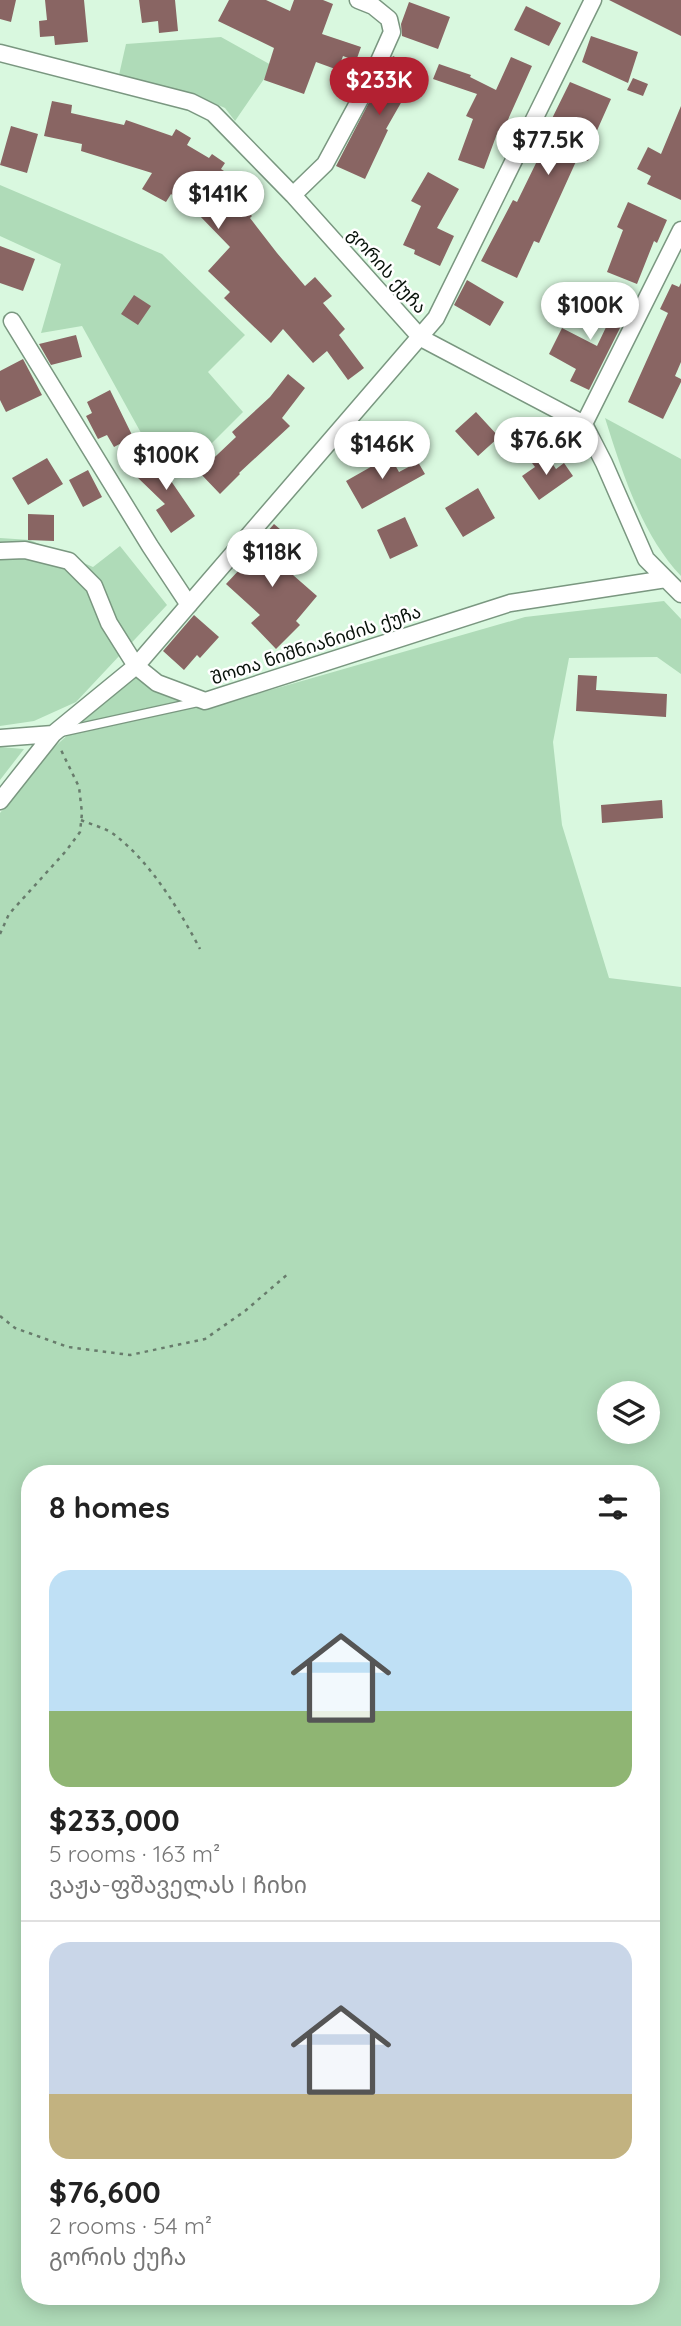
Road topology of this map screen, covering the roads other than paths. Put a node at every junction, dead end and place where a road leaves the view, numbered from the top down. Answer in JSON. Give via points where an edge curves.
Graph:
{"nodes":[{"id":1,"x":358,"y":0,"type":"edge"},
{"id":2,"x":593,"y":0,"type":"edge"},
{"id":3,"x":0,"y":53,"type":"edge"},
{"id":4,"x":293,"y":195,"type":"junction"},
{"id":5,"x":681,"y":230,"type":"edge"},
{"id":6,"x":12,"y":321,"type":"dead end"},
{"id":7,"x":421,"y":338,"type":"junction"},
{"id":8,"x":584,"y":424,"type":"junction"},
{"id":9,"x":0,"y":551,"type":"edge"},
{"id":10,"x":666,"y":579,"type":"junction"},
{"id":11,"x":681,"y":594,"type":"edge"},
{"id":12,"x":189,"y":606,"type":"junction"},
{"id":13,"x":136,"y":666,"type":"junction"},
{"id":14,"x":205,"y":701,"type":"junction"},
{"id":15,"x":53,"y":734,"type":"junction"},
{"id":16,"x":0,"y":738,"type":"edge"},
{"id":17,"x":0,"y":801,"type":"edge"}],
"edges":[{"from":1,"to":4,"type":"street","via":[[389,19],[392,32],[325,164]]},
{"from":2,"to":7,"type":"street","via":[[436,318]]},
{"from":3,"to":4,"type":"street","name":"გორის ქუჩა","via":[[191,102],[213,113]]},
{"from":4,"to":7,"type":"street","name":"გორის ქუჩა"},
{"from":5,"to":8,"type":"street"},
{"from":6,"to":12,"type":"street"},
{"from":7,"to":8,"type":"street","name":"გორის ქუჩა"},
{"from":7,"to":12,"type":"street"},
{"from":8,"to":10,"type":"street","via":[[646,559]]},
{"from":9,"to":13,"type":"street","name":"შოთა ნიშნიანიძის ქუჩა","via":[[24,550],[69,561],[94,586],[108,623]]},
{"from":10,"to":11,"type":"street"},
{"from":10,"to":14,"type":"street","name":"შოთა ნიშნიანიძის ქუჩა","via":[[509,603]]},
{"from":12,"to":13,"type":"street"},
{"from":13,"to":14,"type":"street","name":"შოთა ნიშნიანიძის ქუჩა","via":[[157,683]]},
{"from":13,"to":15,"type":"street"},
{"from":14,"to":15,"type":"lane"},
{"from":15,"to":16,"type":"street"},
{"from":15,"to":17,"type":"street"}]}
